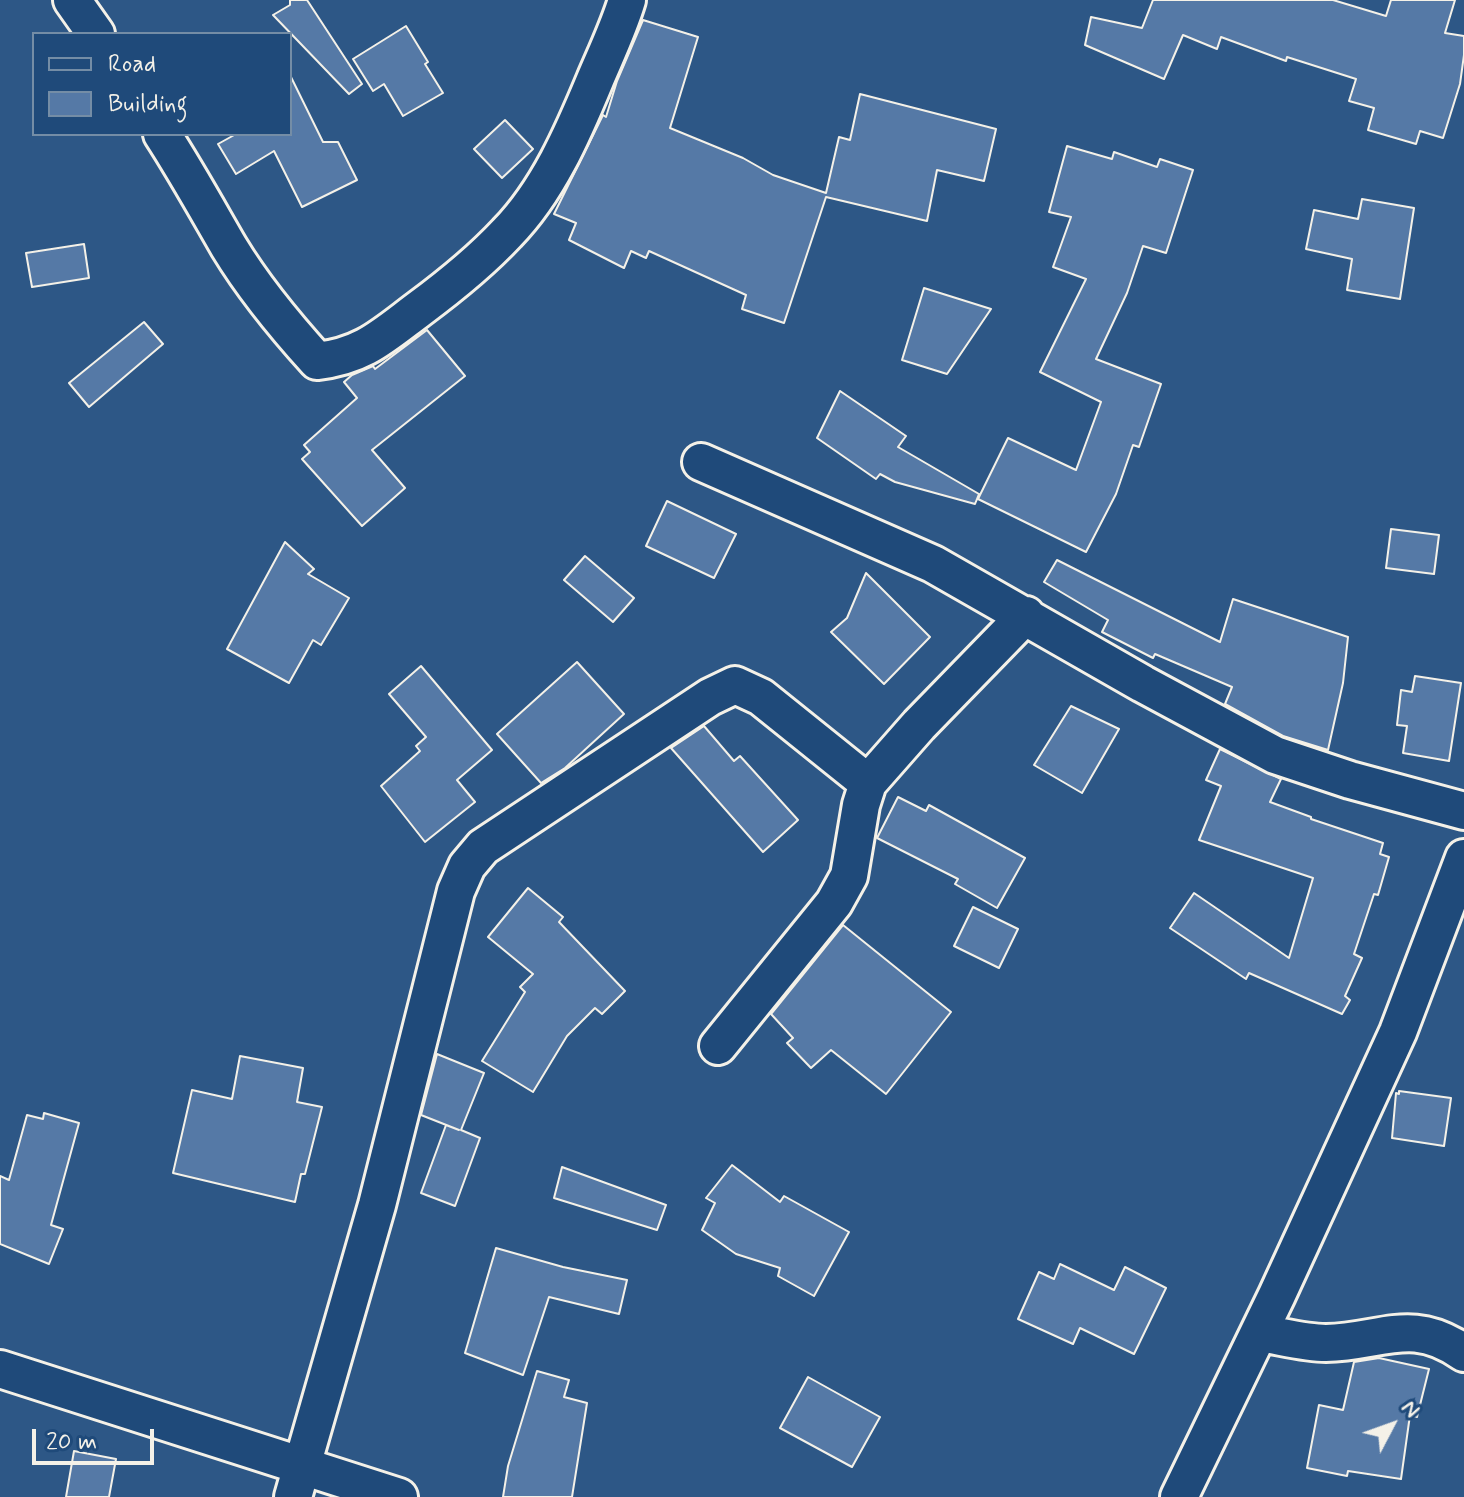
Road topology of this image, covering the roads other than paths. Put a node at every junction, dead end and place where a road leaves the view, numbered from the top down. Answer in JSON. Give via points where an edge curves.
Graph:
{"nodes":[{"id":1,"x":72,"y":0,"type":"edge"},
{"id":2,"x":627,"y":0,"type":"edge"},
{"id":3,"x":95,"y":32,"type":"edge"},
{"id":4,"x":163,"y":136,"type":"edge"},
{"id":5,"x":701,"y":462,"type":"dead end"},
{"id":6,"x":1026,"y":615,"type":"junction"},
{"id":7,"x":868,"y":783,"type":"junction"},
{"id":8,"x":1464,"y":811,"type":"edge"},
{"id":9,"x":1464,"y":858,"type":"edge"},
{"id":10,"x":718,"y":1046,"type":"dead end"},
{"id":11,"x":1259,"y":1333,"type":"junction"},
{"id":12,"x":1464,"y":1353,"type":"edge"},
{"id":13,"x":0,"y":1369,"type":"edge"},
{"id":14,"x":298,"y":1482,"type":"edge"},
{"id":15,"x":399,"y":1497,"type":"edge"},
{"id":16,"x":1179,"y":1497,"type":"edge"}],
"edges":[{"from":1,"to":3,"type":"street"},
{"from":2,"to":4,"type":"street","via":[[557,163],[509,232],[457,280],[371,345],[345,358],[317,361],[298,341],[231,250]]},
{"from":5,"to":6,"type":"street","via":[[933,564]]},
{"from":6,"to":7,"type":"street"},
{"from":6,"to":8,"type":"street","via":[[1275,755]]},
{"from":7,"to":10,"type":"street","via":[[849,876],[834,903]]},
{"from":7,"to":14,"type":"street","via":[[761,697],[735,685],[515,824],[475,856],[456,891],[380,1192]]},
{"from":9,"to":11,"type":"street","via":[[1398,1032]]},
{"from":11,"to":12,"type":"street","via":[[1325,1343],[1411,1332],[1445,1339]]},
{"from":11,"to":16,"type":"street"},
{"from":13,"to":14,"type":"street"},
{"from":14,"to":15,"type":"street"}]}
